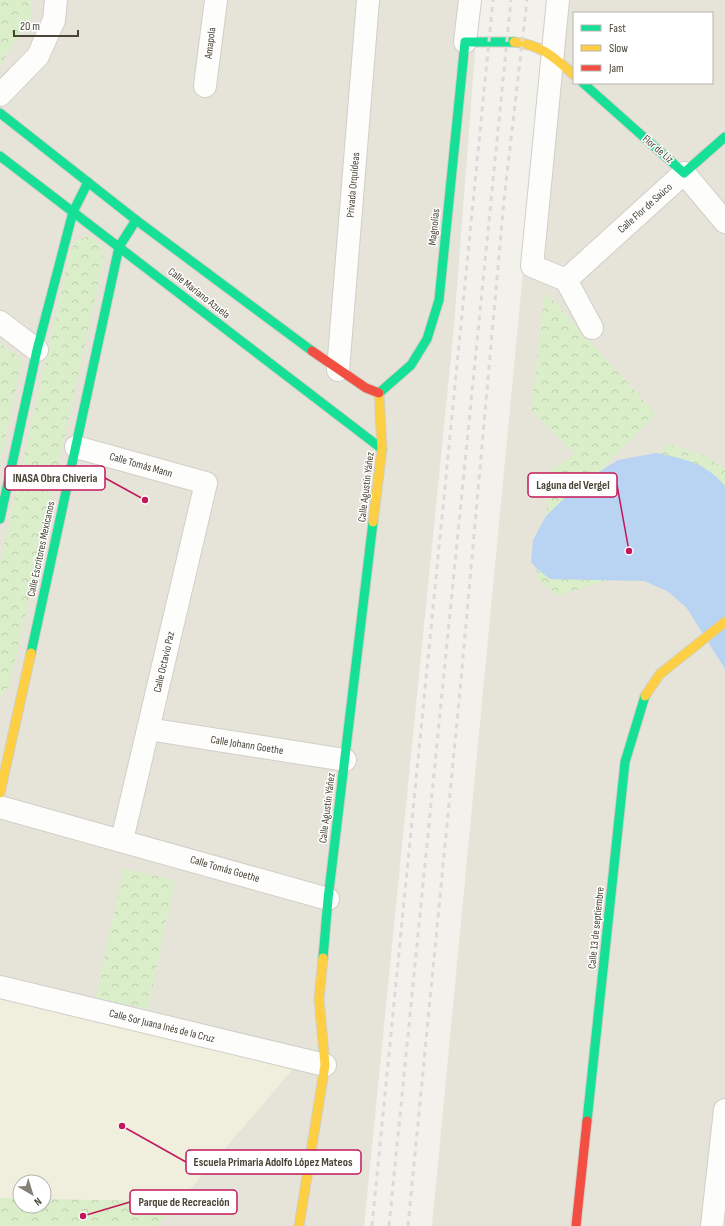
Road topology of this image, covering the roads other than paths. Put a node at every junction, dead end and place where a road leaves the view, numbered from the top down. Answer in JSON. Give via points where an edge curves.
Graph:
{"nodes":[{"id":1,"x":56,"y":0,"type":"edge"},
{"id":2,"x":216,"y":0,"type":"edge"},
{"id":3,"x":368,"y":0,"type":"edge"},
{"id":4,"x":558,"y":0,"type":"edge"},
{"id":5,"x":469,"y":1,"type":"edge"},
{"id":6,"x":465,"y":42,"type":"junction"},
{"id":7,"x":552,"y":55,"type":"junction"},
{"id":8,"x":573,"y":74,"type":"edge"},
{"id":9,"x":584,"y":84,"type":"edge"},
{"id":10,"x":205,"y":86,"type":"dead end"},
{"id":11,"x":0,"y":94,"type":"edge"},
{"id":12,"x":0,"y":113,"type":"edge"},
{"id":13,"x":725,"y":137,"type":"edge"},
{"id":14,"x":0,"y":156,"type":"edge"},
{"id":15,"x":684,"y":173,"type":"junction"},
{"id":16,"x":88,"y":182,"type":"junction"},
{"id":17,"x":73,"y":212,"type":"junction"},
{"id":18,"x":136,"y":220,"type":"junction"},
{"id":19,"x":725,"y":222,"type":"edge"},
{"id":20,"x":119,"y":247,"type":"junction"},
{"id":21,"x":566,"y":280,"type":"junction"},
{"id":22,"x":0,"y":322,"type":"edge"},
{"id":23,"x":592,"y":328,"type":"dead end"},
{"id":24,"x":37,"y":350,"type":"junction"},
{"id":25,"x":338,"y":370,"type":"junction"},
{"id":26,"x":379,"y":393,"type":"junction"},
{"id":27,"x":76,"y":447,"type":"junction"},
{"id":28,"x":382,"y":449,"type":"junction"},
{"id":29,"x":206,"y":483,"type":"joint"},
{"id":30,"x":0,"y":518,"type":"edge"},
{"id":31,"x":725,"y":622,"type":"edge"},
{"id":32,"x":5,"y":720,"type":"dead end"},
{"id":33,"x":16,"y":722,"type":"junction"},
{"id":34,"x":148,"y":729,"type":"junction"},
{"id":35,"x":345,"y":760,"type":"junction"},
{"id":36,"x":0,"y":793,"type":"edge"},
{"id":37,"x":0,"y":807,"type":"edge"},
{"id":38,"x":122,"y":840,"type":"junction"},
{"id":39,"x":328,"y":899,"type":"junction"},
{"id":40,"x":0,"y":987,"type":"edge"},
{"id":41,"x":325,"y":1065,"type":"junction"},
{"id":42,"x":725,"y":1110,"type":"edge"},
{"id":43,"x":299,"y":1226,"type":"edge"},
{"id":44,"x":576,"y":1226,"type":"edge"},
{"id":45,"x":712,"y":1226,"type":"edge"}],
"edges":[{"from":1,"to":11,"type":"street","via":[[54,20],[38,56]]},
{"from":2,"to":10,"type":"street","name":"Amapola"},
{"from":3,"to":25,"type":"street","name":"Privada Orquídeas"},
{"from":4,"to":7,"type":"street"},
{"from":5,"to":6,"type":"street"},
{"from":6,"to":7,"type":"street","via":[[507,40],[523,43]]},
{"from":6,"to":26,"type":"street","name":"Magnolias","via":[[439,300],[427,339],[411,365]]},
{"from":7,"to":8,"type":"street"},
{"from":7,"to":21,"type":"street","via":[[532,266]]},
{"from":9,"to":15,"type":"street","name":"Flor de Liz"},
{"from":12,"to":16,"type":"street","name":"Calle Mariano Azuela"},
{"from":13,"to":15,"type":"street","name":"Calle Flor de Saúco"},
{"from":14,"to":17,"type":"street","name":"Calle Mariano Azuela"},
{"from":15,"to":19,"type":"street","name":"Flor de Liz"},
{"from":15,"to":21,"type":"street","name":"Calle Flor de Saúco"},
{"from":16,"to":17,"type":"street"},
{"from":16,"to":18,"type":"street","name":"Calle Mariano Azuela"},
{"from":17,"to":20,"type":"street","name":"Calle Mariano Azuela"},
{"from":17,"to":24,"type":"street"},
{"from":18,"to":20,"type":"street","name":"Calle Escritores Mexicanos"},
{"from":18,"to":25,"type":"street","name":"Calle Mariano Azuela"},
{"from":20,"to":27,"type":"street","name":"Calle Escritores Mexicanos"},
{"from":20,"to":28,"type":"street","name":"Calle Mariano Azuela"},
{"from":21,"to":23,"type":"street"},
{"from":22,"to":24,"type":"street"},
{"from":24,"to":30,"type":"street"},
{"from":25,"to":26,"type":"street","name":"Calle Mariano Azuela"},
{"from":26,"to":28,"type":"street","name":"Calle Agustín Yáñez"},
{"from":27,"to":29,"type":"street","name":"Calle Tomás Mann"},
{"from":27,"to":33,"type":"street","name":"Calle Escritores Mexicanos"},
{"from":28,"to":35,"type":"street","name":"Calle Agustín Yáñez"},
{"from":29,"to":34,"type":"street","name":"Calle Octavio Paz"},
{"from":31,"to":44,"type":"street","name":"Calle 13 de septiembre","via":[[660,674],[645,696],[625,762]]},
{"from":32,"to":33,"type":"street"},
{"from":33,"to":36,"type":"street","name":"Calle Escritores Mexicanos"},
{"from":34,"to":35,"type":"street","name":"Calle Johann Goethe"},
{"from":34,"to":38,"type":"street","name":"Calle Octavio Paz"},
{"from":35,"to":39,"type":"street","name":"Calle Agustín Yáñez"},
{"from":37,"to":38,"type":"street"},
{"from":38,"to":39,"type":"street","name":"Calle Tomás Goethe"},
{"from":39,"to":41,"type":"street","name":"Calle Agustín Yáñez","via":[[319,999]]},
{"from":40,"to":41,"type":"street","name":"Calle Sor Juana Inés de la Cruz"},
{"from":41,"to":43,"type":"street","name":"Calle Agustín Yáñez"},
{"from":42,"to":45,"type":"street"}]}
